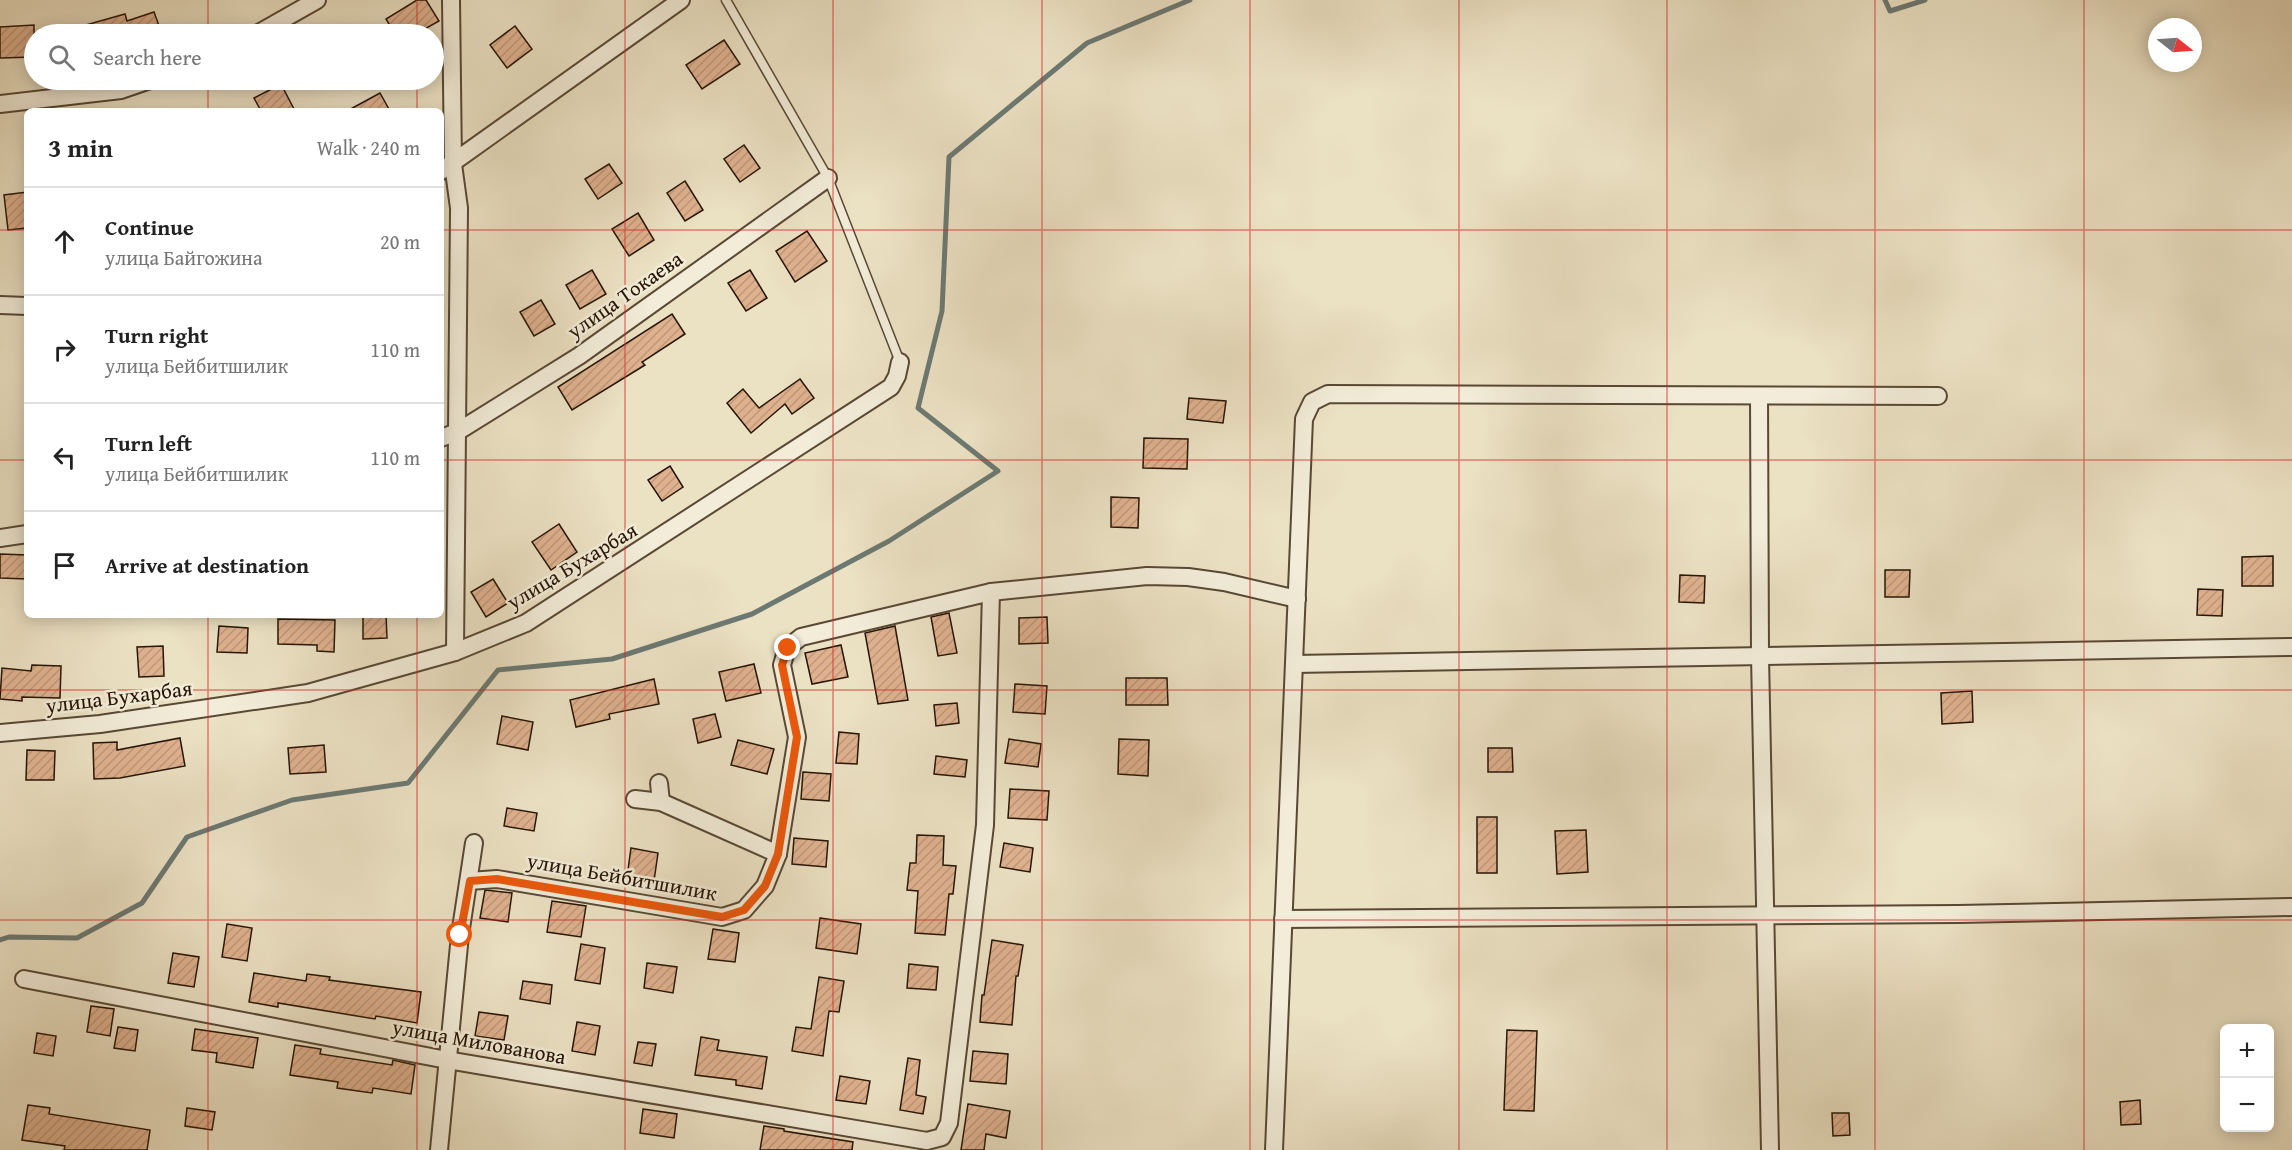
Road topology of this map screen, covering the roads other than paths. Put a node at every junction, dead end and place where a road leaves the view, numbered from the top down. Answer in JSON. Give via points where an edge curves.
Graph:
{"nodes":[{"id":1,"x":318,"y":0,"type":"edge"},
{"id":2,"x":451,"y":0,"type":"edge"},
{"id":3,"x":681,"y":0,"type":"edge"},
{"id":4,"x":726,"y":0,"type":"edge"},
{"id":5,"x":275,"y":24,"type":"edge"},
{"id":6,"x":121,"y":90,"type":"edge"},
{"id":7,"x":0,"y":104,"type":"edge"},
{"id":8,"x":447,"y":167,"type":"edge"},
{"id":9,"x":828,"y":178,"type":"junction"},
{"id":10,"x":0,"y":305,"type":"edge"},
{"id":11,"x":24,"y":306,"type":"edge"},
{"id":12,"x":900,"y":362,"type":"joint"},
{"id":13,"x":1759,"y":396,"type":"junction"},
{"id":14,"x":1938,"y":396,"type":"dead end"},
{"id":15,"x":457,"y":432,"type":"junction"},
{"id":16,"x":444,"y":437,"type":"edge"},
{"id":17,"x":24,"y":534,"type":"edge"},
{"id":18,"x":0,"y":538,"type":"edge"},
{"id":19,"x":991,"y":592,"type":"junction"},
{"id":20,"x":1297,"y":598,"type":"junction"},
{"id":21,"x":2292,"y":647,"type":"edge"},
{"id":22,"x":455,"y":652,"type":"junction"},
{"id":23,"x":1760,"y":656,"type":"junction"},
{"id":24,"x":1294,"y":664,"type":"junction"},
{"id":25,"x":0,"y":733,"type":"edge"},
{"id":26,"x":659,"y":783,"type":"dead end"},
{"id":27,"x":635,"y":799,"type":"dead end"},
{"id":28,"x":661,"y":802,"type":"junction"},
{"id":29,"x":474,"y":843,"type":"dead end"},
{"id":30,"x":778,"y":854,"type":"junction"},
{"id":31,"x":470,"y":881,"type":"junction"},
{"id":32,"x":2292,"y":907,"type":"edge"},
{"id":33,"x":1765,"y":916,"type":"junction"},
{"id":34,"x":1283,"y":919,"type":"junction"},
{"id":35,"x":24,"y":979,"type":"dead end"},
{"id":36,"x":447,"y":1060,"type":"junction"},
{"id":37,"x":439,"y":1150,"type":"edge"},
{"id":38,"x":1274,"y":1150,"type":"edge"},
{"id":39,"x":1770,"y":1150,"type":"edge"}],
"edges":[{"from":1,"to":5,"type":"street"},
{"from":2,"to":8,"type":"street"},
{"from":3,"to":8,"type":"street"},
{"from":4,"to":9,"type":"lane"},
{"from":6,"to":7,"type":"street"},
{"from":8,"to":15,"type":"street","via":[[459,208]]},
{"from":9,"to":12,"type":"lane"},
{"from":9,"to":15,"type":"street","name":"улица Токаева","via":[[579,356]]},
{"from":10,"to":11,"type":"street"},
{"from":12,"to":22,"type":"street","name":"улица Бухарбая","via":[[891,387],[638,552],[526,623]]},
{"from":13,"to":14,"type":"street"},
{"from":13,"to":20,"type":"street","via":[[1328,394],[1312,402],[1304,419]]},
{"from":13,"to":23,"type":"street"},
{"from":15,"to":16,"type":"street","name":"улица Токаева"},
{"from":15,"to":22,"type":"street"},
{"from":17,"to":18,"type":"street"},
{"from":19,"to":20,"type":"street","name":"улица Бейбитшилик","via":[[1147,576],[1224,582]]},
{"from":19,"to":30,"type":"street","name":"улица Бейбитшилик","via":[[801,637],[788,648],[782,665],[797,737]]},
{"from":19,"to":36,"type":"street","name":"улица Милованова","via":[[985,825],[949,1124],[942,1137],[927,1141]]},
{"from":20,"to":24,"type":"street"},
{"from":21,"to":23,"type":"street"},
{"from":22,"to":25,"type":"street","name":"улица Бухарбая","via":[[308,693],[100,724]]},
{"from":23,"to":24,"type":"street"},
{"from":23,"to":33,"type":"street"},
{"from":24,"to":34,"type":"street"},
{"from":26,"to":28,"type":"street"},
{"from":27,"to":28,"type":"street"},
{"from":28,"to":30,"type":"street"},
{"from":29,"to":31,"type":"street"},
{"from":30,"to":31,"type":"street","name":"улица Бейбитшилик","via":[[765,886],[744,910],[722,917],[497,879]]},
{"from":31,"to":36,"type":"street","via":[[460,935]]},
{"from":32,"to":33,"type":"street"},
{"from":33,"to":34,"type":"street"},
{"from":33,"to":39,"type":"street"},
{"from":34,"to":38,"type":"street"},
{"from":35,"to":36,"type":"street","name":"улица Милованова"},
{"from":36,"to":37,"type":"street"}]}
